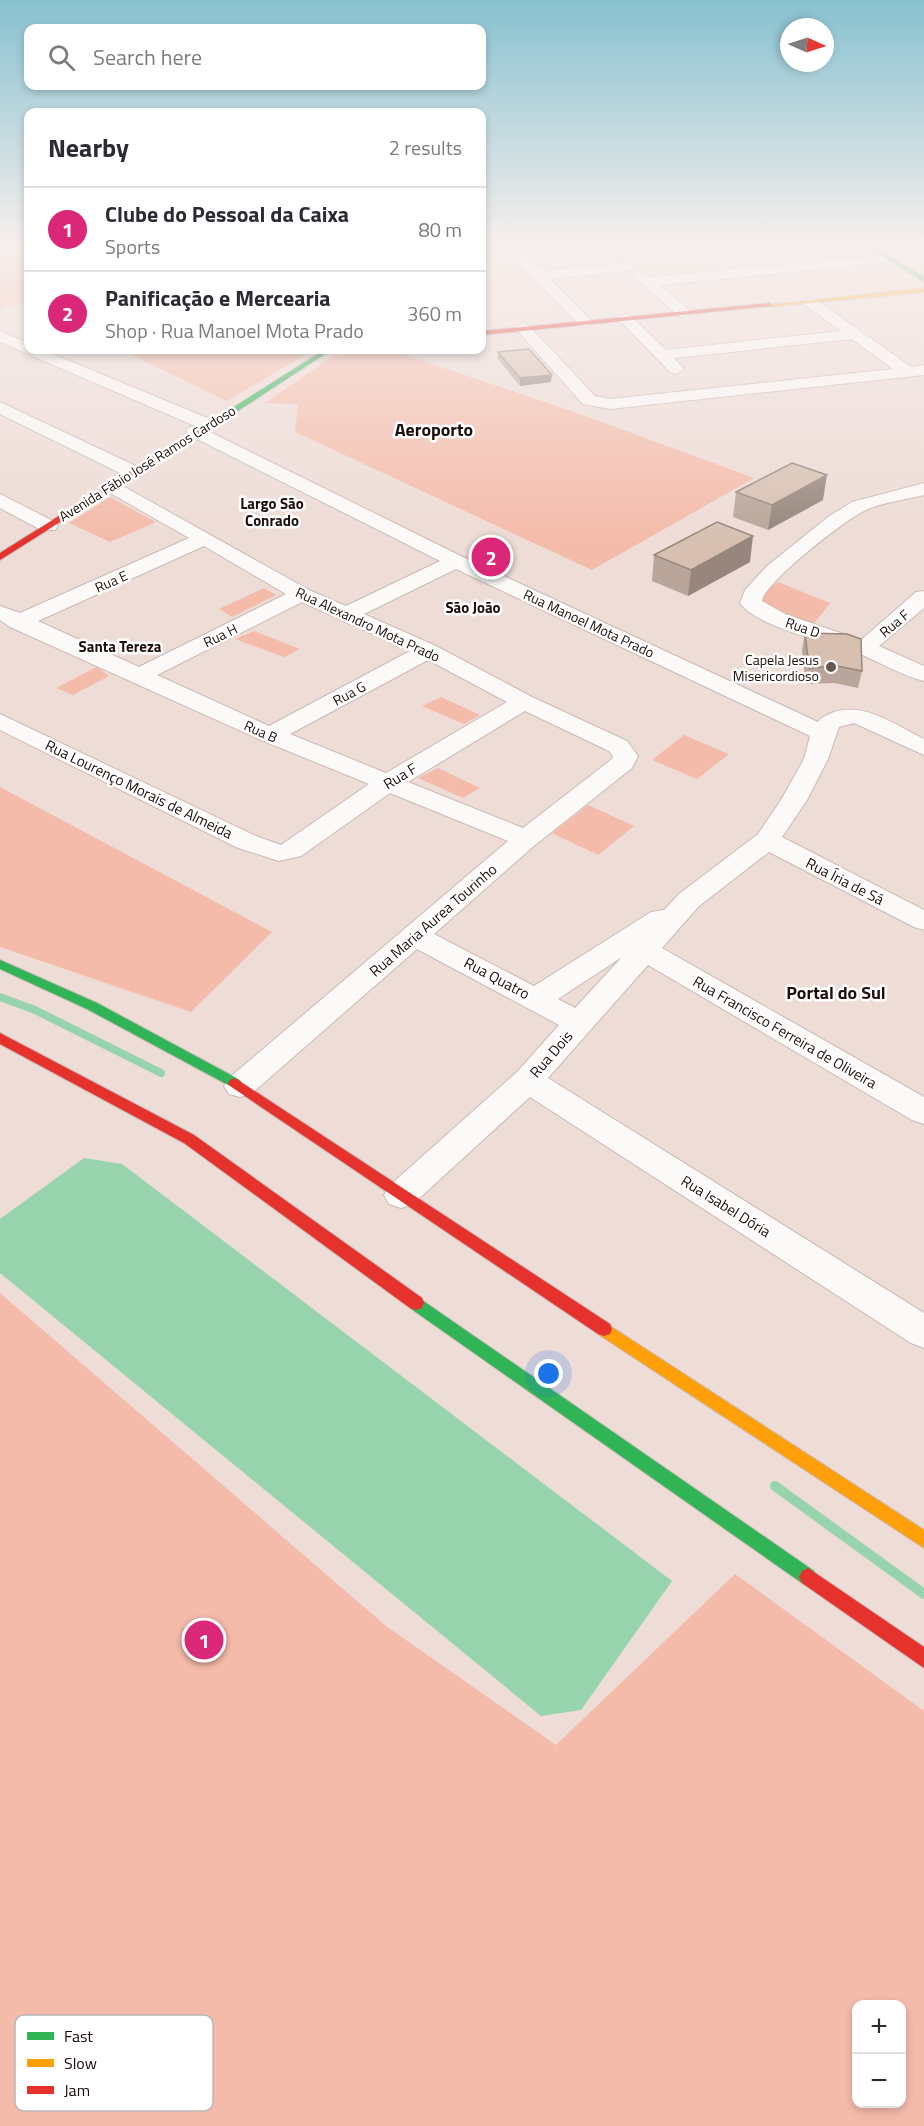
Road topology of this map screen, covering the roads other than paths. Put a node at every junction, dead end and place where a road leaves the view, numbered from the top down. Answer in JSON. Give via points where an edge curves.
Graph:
{"nodes":[{"id":1,"x":535,"y":341,"type":"edge"},
{"id":2,"x":648,"y":341,"type":"edge"},
{"id":3,"x":789,"y":341,"type":"edge"},
{"id":4,"x":867,"y":341,"type":"edge"},
{"id":5,"x":41,"y":354,"type":"edge"},
{"id":6,"x":322,"y":354,"type":"edge"},
{"id":7,"x":662,"y":355,"type":"junction"},
{"id":8,"x":916,"y":371,"type":"edge"},
{"id":9,"x":703,"y":394,"type":"junction"},
{"id":10,"x":0,"y":408,"type":"edge"},
{"id":11,"x":201,"y":428,"type":"junction"},
{"id":12,"x":134,"y":472,"type":"junction"},
{"id":13,"x":112,"y":486,"type":"junction"},
{"id":14,"x":924,"y":489,"type":"edge"},
{"id":15,"x":0,"y":500,"type":"edge"},
{"id":16,"x":48,"y":526,"type":"junction"},
{"id":17,"x":204,"y":539,"type":"junction"},
{"id":18,"x":777,"y":546,"type":"dead end"},
{"id":19,"x":796,"y":553,"type":"junction"},
{"id":20,"x":0,"y":557,"type":"edge"},
{"id":21,"x":456,"y":561,"type":"junction"},
{"id":22,"x":302,"y":594,"type":"junction"},
{"id":23,"x":924,"y":597,"type":"edge"},
{"id":24,"x":346,"y":614,"type":"junction"},
{"id":25,"x":9,"y":617,"type":"edge"},
{"id":26,"x":864,"y":648,"type":"junction"},
{"id":27,"x":428,"y":651,"type":"junction"},
{"id":28,"x":924,"y":674,"type":"edge"},
{"id":29,"x":138,"y":676,"type":"junction"},
{"id":30,"x":524,"y":702,"type":"junction"},
{"id":31,"x":0,"y":721,"type":"edge"},
{"id":32,"x":823,"y":733,"type":"junction"},
{"id":33,"x":270,"y":735,"type":"junction"},
{"id":34,"x":924,"y":748,"type":"edge"},
{"id":35,"x":626,"y":756,"type":"joint"},
{"id":36,"x":386,"y":784,"type":"junction"},
{"id":37,"x":526,"y":839,"type":"junction"},
{"id":38,"x":767,"y":840,"type":"junction"},
{"id":39,"x":279,"y":853,"type":"joint"},
{"id":40,"x":689,"y":900,"type":"junction"},
{"id":41,"x":924,"y":921,"type":"edge"},
{"id":42,"x":416,"y":936,"type":"junction"},
{"id":43,"x":646,"y":951,"type":"junction"},
{"id":44,"x":0,"y":964,"type":"edge"},
{"id":45,"x":536,"y":999,"type":"junction"},
{"id":46,"x":578,"y":1022,"type":"junction"},
{"id":47,"x":0,"y":1038,"type":"edge"},
{"id":48,"x":528,"y":1080,"type":"junction"},
{"id":49,"x":240,"y":1086,"type":"junction"},
{"id":50,"x":924,"y":1112,"type":"edge"},
{"id":51,"x":400,"y":1195,"type":"junction"},
{"id":52,"x":924,"y":1332,"type":"edge"},
{"id":53,"x":924,"y":1540,"type":"edge"},
{"id":54,"x":924,"y":1658,"type":"edge"}],
"edges":[{"from":1,"to":9,"type":"street","via":[[589,400],[597,403]]},
{"from":2,"to":7,"type":"street"},
{"from":3,"to":7,"type":"street"},
{"from":4,"to":8,"type":"street"},
{"from":5,"to":11,"type":"street","name":"Rua Manoel Mota Prado"},
{"from":6,"to":11,"type":"street","name":"Avenida Fábio José Ramos Cardoso"},
{"from":7,"to":9,"type":"street"},
{"from":8,"to":9,"type":"street"},
{"from":10,"to":12,"type":"street"},
{"from":11,"to":12,"type":"street","name":"Avenida Fábio José Ramos Cardoso"},
{"from":11,"to":21,"type":"street","name":"Rua Manoel Mota Prado"},
{"from":12,"to":13,"type":"street","name":"Avenida Fábio José Ramos Cardoso"},
{"from":13,"to":16,"type":"street","name":"Avenida Fábio José Ramos Cardoso"},
{"from":13,"to":17,"type":"street","name":"Rua Alexandro Mota Prado"},
{"from":14,"to":19,"type":"street","via":[[859,506]]},
{"from":15,"to":16,"type":"street"},
{"from":16,"to":20,"type":"street","name":"Avenida Fábio José Ramos Cardoso"},
{"from":17,"to":22,"type":"street","name":"Rua Alexandro Mota Prado"},
{"from":17,"to":25,"type":"street","name":"Rua E"},
{"from":18,"to":19,"type":"street"},
{"from":19,"to":26,"type":"street","name":"Rua D","via":[[752,594],[751,603],[777,619]]},
{"from":21,"to":24,"type":"street"},
{"from":21,"to":32,"type":"street","name":"Rua Manoel Mota Prado"},
{"from":22,"to":24,"type":"street","name":"Rua Alexandro Mota Prado"},
{"from":22,"to":29,"type":"street","name":"Rua H"},
{"from":23,"to":26,"type":"street","name":"Rua F"},
{"from":24,"to":27,"type":"street","name":"Rua Alexandro Mota Prado"},
{"from":25,"to":29,"type":"street","name":"Rua B"},
{"from":26,"to":28,"type":"street","name":"Rua D"},
{"from":27,"to":30,"type":"street","name":"Rua Alexandro Mota Prado"},
{"from":27,"to":33,"type":"street","name":"Rua G"},
{"from":29,"to":33,"type":"street","name":"Rua B"},
{"from":30,"to":35,"type":"street","name":"Rua Alexandro Mota Prado","via":[[618,746]]},
{"from":30,"to":36,"type":"street","name":"Rua F"},
{"from":31,"to":39,"type":"street","name":"Rua Lourenço Morais de Almeida","via":[[247,842]]},
{"from":32,"to":34,"type":"street","via":[[831,722],[850,715],[874,722]]},
{"from":32,"to":38,"type":"street","name":"Rua Dois","via":[[816,759]]},
{"from":33,"to":36,"type":"street","name":"Rua B"},
{"from":35,"to":37,"type":"street","name":"Rua Maria Aurea Tourinho","via":[[624,763]]},
{"from":36,"to":37,"type":"street","name":"Rua B"},
{"from":36,"to":39,"type":"street","name":"Rua F","via":[[292,850]]},
{"from":37,"to":42,"type":"street","name":"Rua Maria Aurea Tourinho"},
{"from":38,"to":40,"type":"street","name":"Rua Dois"},
{"from":38,"to":41,"type":"street","name":"Rua Íria de Sá"},
{"from":40,"to":43,"type":"street","name":"Rua Dois"},
{"from":40,"to":45,"type":"street","name":"Rua Dois"},
{"from":42,"to":45,"type":"street","name":"Rua Quatro"},
{"from":42,"to":49,"type":"street","name":"Rua Maria Aurea Tourinho"},
{"from":43,"to":46,"type":"street","name":"Rua Dois"},
{"from":43,"to":50,"type":"street","name":"Rua Francisco Ferreira de Oliveira"},
{"from":44,"to":49,"type":"street","via":[[92,1006]]},
{"from":45,"to":46,"type":"street","name":"Rua Quatro"},
{"from":46,"to":48,"type":"street","name":"Rua Dois"},
{"from":47,"to":54,"type":"street","via":[[189,1139],[350,1257]]},
{"from":48,"to":51,"type":"street","name":"Rua Dois"},
{"from":48,"to":52,"type":"street","name":"Rua Isabel Dória"},
{"from":49,"to":51,"type":"street"},
{"from":51,"to":53,"type":"street"}]}
